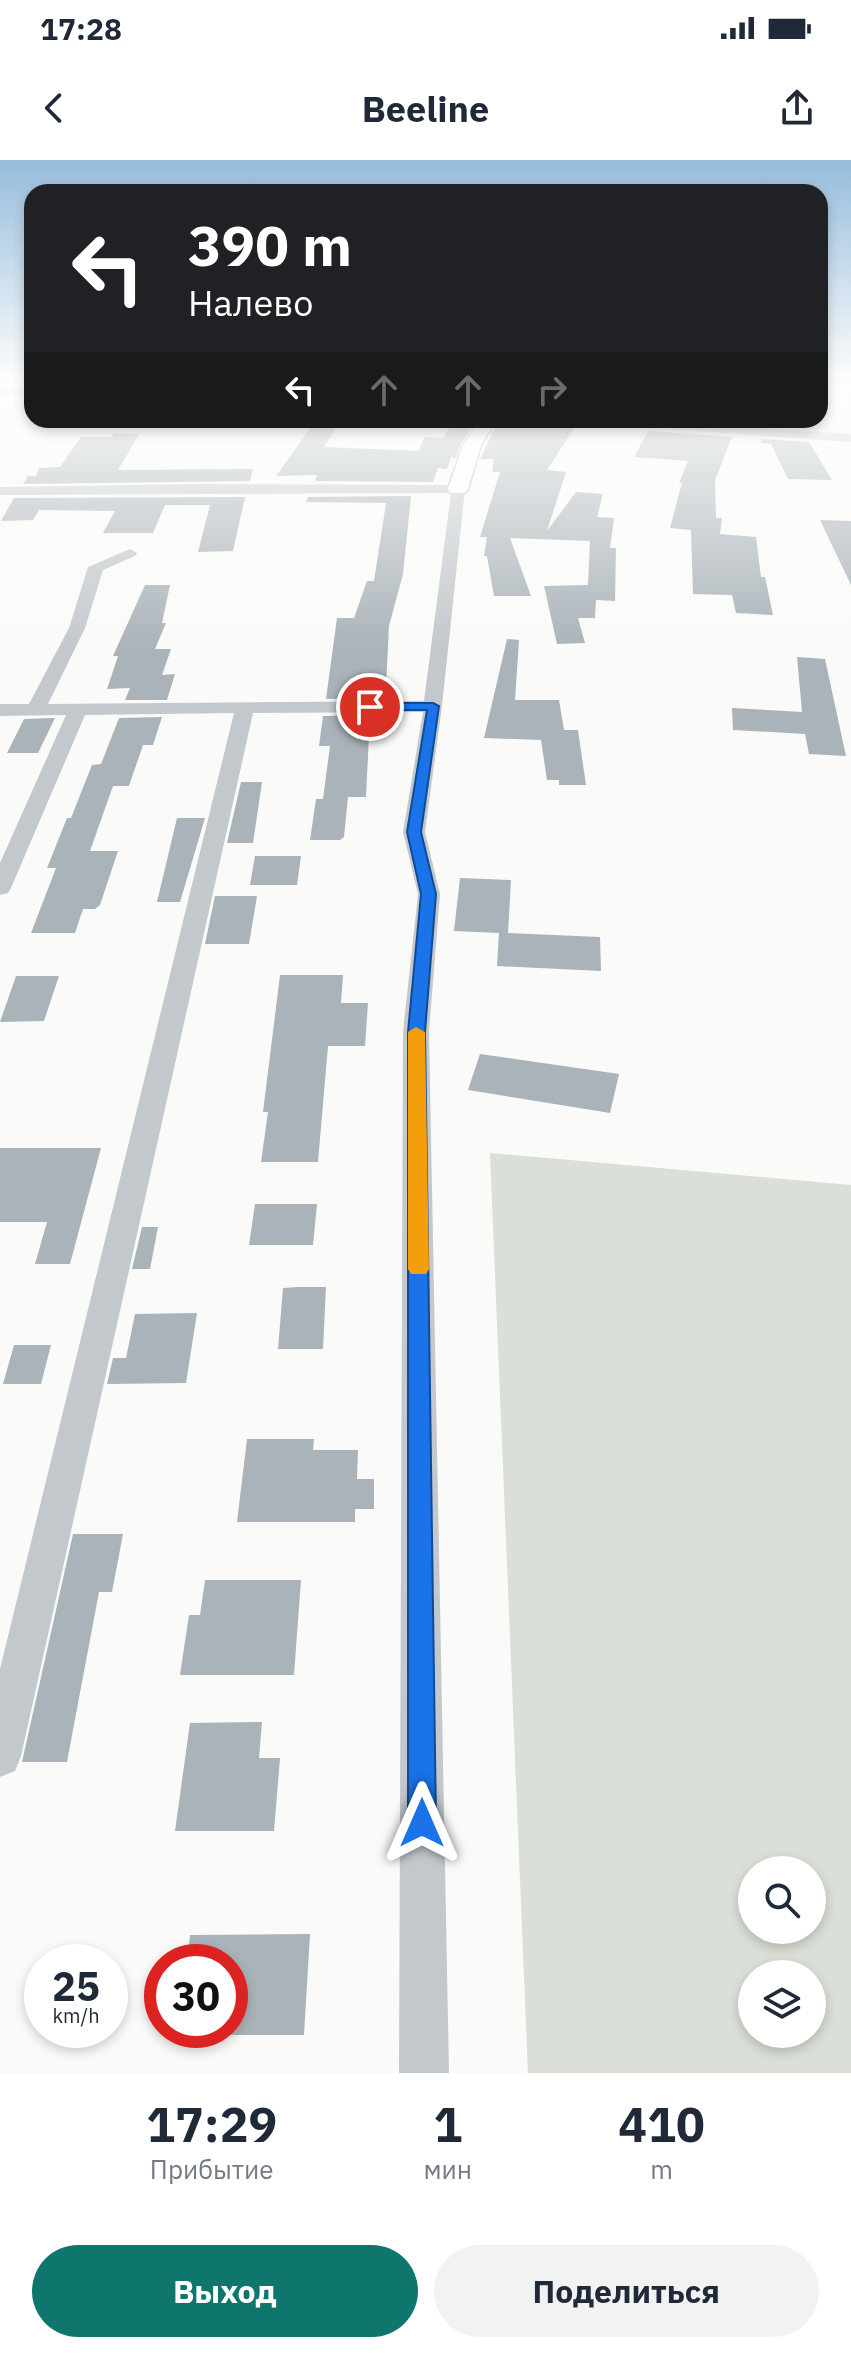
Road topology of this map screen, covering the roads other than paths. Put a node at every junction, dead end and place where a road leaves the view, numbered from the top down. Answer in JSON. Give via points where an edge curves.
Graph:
{"nodes":[{"id":1,"x":464,"y":471,"type":"edge"},
{"id":2,"x":458,"y":489,"type":"junction"},
{"id":3,"x":0,"y":491,"type":"edge"},
{"id":4,"x":130,"y":553,"type":"dead end"},
{"id":5,"x":433,"y":706,"type":"junction"},
{"id":6,"x":245,"y":707,"type":"junction"},
{"id":7,"x":36,"y":709,"type":"junction"},
{"id":8,"x":78,"y":709,"type":"junction"},
{"id":9,"x":0,"y":710,"type":"edge"},
{"id":10,"x":0,"y":888,"type":"edge"},
{"id":11,"x":0,"y":1756,"type":"edge"},
{"id":12,"x":424,"y":2073,"type":"edge"}],
"edges":[{"from":1,"to":2,"type":"street"},
{"from":2,"to":3,"type":"street"},
{"from":2,"to":5,"type":"street"},
{"from":4,"to":7,"type":"street","via":[[96,567],[77,628]]},
{"from":5,"to":6,"type":"street"},
{"from":5,"to":12,"type":"street","via":[[414,832],[429,894],[416,1032]]},
{"from":6,"to":8,"type":"street"},
{"from":6,"to":11,"type":"street"},
{"from":7,"to":8,"type":"street"},
{"from":7,"to":9,"type":"street"},
{"from":8,"to":10,"type":"street"}]}
